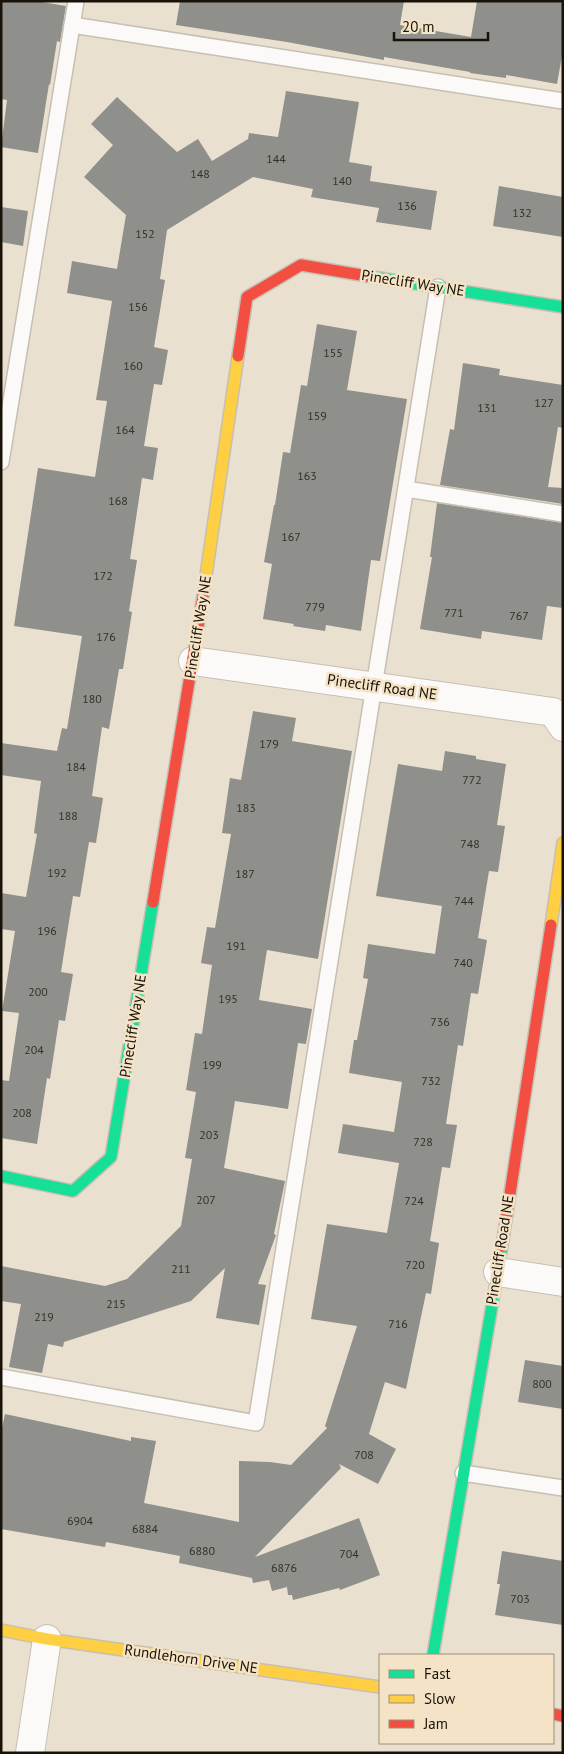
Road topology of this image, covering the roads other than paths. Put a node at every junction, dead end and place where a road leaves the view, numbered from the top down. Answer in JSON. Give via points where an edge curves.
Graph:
{"nodes":[{"id":1,"x":76,"y":1,"type":"edge"},
{"id":2,"x":72,"y":26,"type":"junction"},
{"id":3,"x":563,"y":102,"type":"edge"},
{"id":4,"x":438,"y":287,"type":"junction"},
{"id":5,"x":563,"y":306,"type":"edge"},
{"id":6,"x":1,"y":462,"type":"edge"},
{"id":7,"x":406,"y":489,"type":"junction"},
{"id":8,"x":563,"y":514,"type":"edge"},
{"id":9,"x":193,"y":661,"type":"junction"},
{"id":10,"x":375,"y":686,"type":"junction"},
{"id":11,"x":563,"y":727,"type":"edge"},
{"id":12,"x":563,"y":844,"type":"edge"},
{"id":13,"x":1,"y":1176,"type":"edge"},
{"id":14,"x":498,"y":1272,"type":"junction"},
{"id":15,"x":563,"y":1282,"type":"edge"},
{"id":16,"x":1,"y":1377,"type":"edge"},
{"id":17,"x":463,"y":1473,"type":"junction"},
{"id":18,"x":563,"y":1488,"type":"edge"},
{"id":19,"x":1,"y":1630,"type":"edge"},
{"id":20,"x":47,"y":1639,"type":"junction"},
{"id":21,"x":433,"y":1654,"type":"edge"},
{"id":22,"x":379,"y":1687,"type":"edge"},
{"id":23,"x":30,"y":1753,"type":"edge"}],
"edges":[{"from":1,"to":2,"type":"lane"},
{"from":2,"to":3,"type":"lane"},
{"from":2,"to":6,"type":"lane"},
{"from":4,"to":5,"type":"street","name":"Pinecliff Way NE"},
{"from":4,"to":7,"type":"lane"},
{"from":4,"to":9,"type":"street","name":"Pinecliff Way NE","via":[[301,265],[247,297]]},
{"from":7,"to":8,"type":"lane"},
{"from":7,"to":10,"type":"lane"},
{"from":9,"to":10,"type":"street","name":"Pinecliff Road NE"},
{"from":9,"to":13,"type":"street","name":"Pinecliff Way NE","via":[[111,1157],[73,1191]]},
{"from":10,"to":11,"type":"street","name":"Pinecliff Road NE","via":[[553,712]]},
{"from":10,"to":16,"type":"lane","via":[[256,1423]]},
{"from":12,"to":14,"type":"street","name":"Pinecliff Road NE"},
{"from":14,"to":15,"type":"street"},
{"from":14,"to":17,"type":"street","name":"Pinecliff Road NE"},
{"from":17,"to":18,"type":"lane"},
{"from":17,"to":21,"type":"street","name":"Pinecliff Road NE"},
{"from":19,"to":20,"type":"street","name":"Rundlehorn Drive NE"},
{"from":20,"to":22,"type":"street","name":"Rundlehorn Drive NE"},
{"from":20,"to":23,"type":"street"}]}
